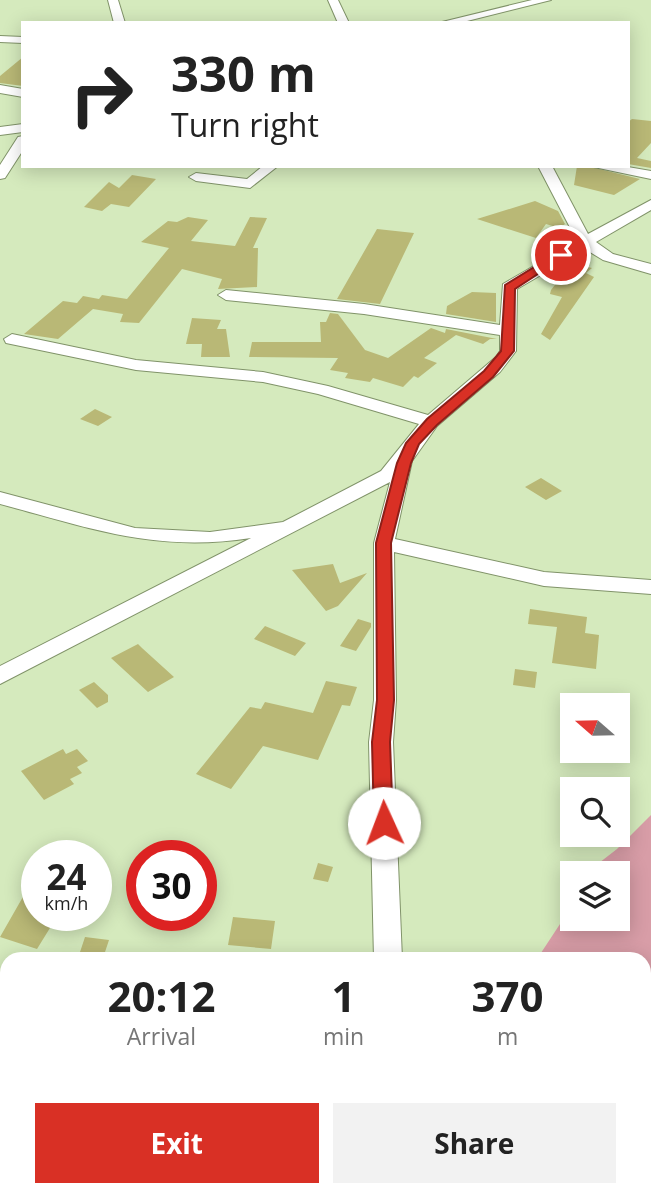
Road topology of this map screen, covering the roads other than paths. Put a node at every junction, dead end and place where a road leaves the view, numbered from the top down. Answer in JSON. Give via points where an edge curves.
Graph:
{"nodes":[{"id":1,"x":113,"y":0,"type":"edge"},
{"id":2,"x":333,"y":0,"type":"edge"},
{"id":3,"x":546,"y":0,"type":"edge"},
{"id":4,"x":119,"y":21,"type":"edge"},
{"id":5,"x":343,"y":21,"type":"edge"},
{"id":6,"x":452,"y":21,"type":"edge"},
{"id":7,"x":0,"y":38,"type":"edge"},
{"id":8,"x":21,"y":40,"type":"edge"},
{"id":9,"x":0,"y":89,"type":"edge"},
{"id":10,"x":21,"y":93,"type":"edge"},
{"id":11,"x":21,"y":128,"type":"edge"},
{"id":12,"x":0,"y":131,"type":"edge"},
{"id":13,"x":21,"y":144,"type":"edge"},
{"id":14,"x":269,"y":168,"type":"edge"},
{"id":15,"x":546,"y":168,"type":"edge"},
{"id":16,"x":609,"y":168,"type":"edge"},
{"id":17,"x":0,"y":175,"type":"edge"},
{"id":18,"x":651,"y":175,"type":"edge"},
{"id":19,"x":196,"y":177,"type":"dead end"},
{"id":20,"x":651,"y":204,"type":"edge"},
{"id":21,"x":584,"y":242,"type":"junction"},
{"id":22,"x":651,"y":269,"type":"edge"},
{"id":23,"x":226,"y":295,"type":"dead end"},
{"id":24,"x":508,"y":331,"type":"junction"},
{"id":25,"x":12,"y":339,"type":"dead end"},
{"id":26,"x":432,"y":422,"type":"junction"},
{"id":27,"x":404,"y":463,"type":"junction"},
{"id":28,"x":0,"y":498,"type":"edge"},
{"id":29,"x":299,"y":523,"type":"junction"},
{"id":30,"x":384,"y":543,"type":"junction"},
{"id":31,"x":651,"y":587,"type":"edge"},
{"id":32,"x":0,"y":676,"type":"edge"},
{"id":33,"x":388,"y":952,"type":"edge"}],
"edges":[{"from":1,"to":4,"type":"street"},
{"from":2,"to":5,"type":"street"},
{"from":3,"to":6,"type":"street"},
{"from":7,"to":8,"type":"street"},
{"from":9,"to":10,"type":"street"},
{"from":11,"to":12,"type":"street"},
{"from":13,"to":17,"type":"street"},
{"from":14,"to":19,"type":"street","via":[[250,184]]},
{"from":15,"to":21,"type":"street"},
{"from":16,"to":18,"type":"street"},
{"from":20,"to":21,"type":"street"},
{"from":21,"to":22,"type":"street","via":[[608,257]]},
{"from":21,"to":24,"type":"street","via":[[509,287]]},
{"from":23,"to":24,"type":"street","via":[[364,309]]},
{"from":24,"to":26,"type":"street","via":[[508,351],[502,359]]},
{"from":25,"to":26,"type":"street","via":[[136,365],[263,377]]},
{"from":26,"to":27,"type":"street","via":[[413,443]]},
{"from":27,"to":29,"type":"street"},
{"from":27,"to":30,"type":"street"},
{"from":28,"to":29,"type":"street","via":[[135,534],[180,539]]},
{"from":29,"to":32,"type":"street"},
{"from":30,"to":31,"type":"street","via":[[544,579]]},
{"from":30,"to":33,"type":"street","via":[[381,742]]}]}
